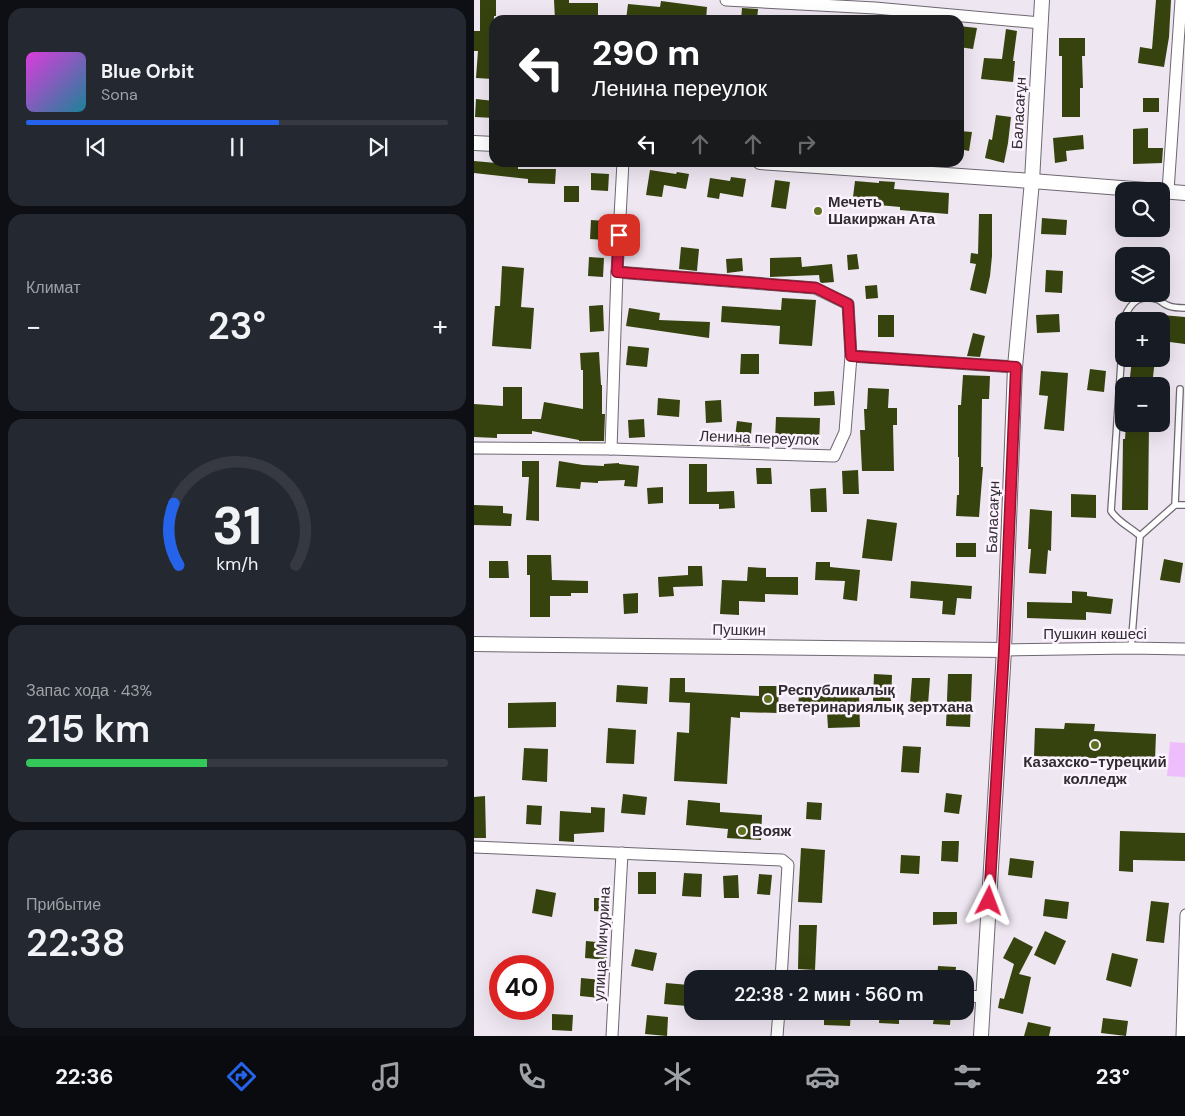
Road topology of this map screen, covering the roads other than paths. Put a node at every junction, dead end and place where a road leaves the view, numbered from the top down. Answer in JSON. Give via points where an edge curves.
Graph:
{"nodes":[{"id":1,"x":726,"y":0,"type":"edge"},
{"id":2,"x":1042,"y":0,"type":"edge"},
{"id":3,"x":1181,"y":0,"type":"edge"},
{"id":4,"x":952,"y":15,"type":"edge"},
{"id":5,"x":964,"y":16,"type":"edge"},
{"id":6,"x":1041,"y":23,"type":"junction"},
{"id":7,"x":474,"y":143,"type":"edge"},
{"id":8,"x":489,"y":144,"type":"edge"},
{"id":9,"x":624,"y":167,"type":"edge"},
{"id":10,"x":832,"y":167,"type":"edge"},
{"id":11,"x":1032,"y":181,"type":"junction"},
{"id":12,"x":1169,"y":182,"type":"edge"},
{"id":13,"x":1115,"y":187,"type":"edge"},
{"id":14,"x":1170,"y":191,"type":"edge"},
{"id":15,"x":1185,"y":193,"type":"edge"},
{"id":16,"x":617,"y":272,"type":"junction"},
{"id":17,"x":1185,"y":308,"type":"edge"},
{"id":18,"x":851,"y":356,"type":"junction"},
{"id":19,"x":1016,"y":367,"type":"junction"},
{"id":20,"x":1180,"y":389,"type":"dead end"},
{"id":21,"x":474,"y":448,"type":"edge"},
{"id":22,"x":611,"y":449,"type":"junction"},
{"id":23,"x":1174,"y":505,"type":"junction"},
{"id":24,"x":1185,"y":505,"type":"edge"},
{"id":25,"x":1140,"y":536,"type":"junction"},
{"id":26,"x":474,"y":644,"type":"edge"},
{"id":27,"x":1131,"y":648,"type":"junction"},
{"id":28,"x":1185,"y":649,"type":"edge"},
{"id":29,"x":1004,"y":650,"type":"junction"},
{"id":30,"x":474,"y":847,"type":"edge"},
{"id":31,"x":622,"y":853,"type":"junction"},
{"id":32,"x":1185,"y":915,"type":"edge"},
{"id":33,"x":782,"y":970,"type":"edge"},
{"id":34,"x":974,"y":996,"type":"edge"},
{"id":35,"x":984,"y":997,"type":"junction"},
{"id":36,"x":778,"y":1020,"type":"edge"},
{"id":37,"x":612,"y":1036,"type":"edge"},
{"id":38,"x":777,"y":1036,"type":"edge"},
{"id":39,"x":981,"y":1036,"type":"edge"},
{"id":40,"x":1182,"y":1036,"type":"edge"}],
"edges":[{"from":1,"to":4,"type":"street"},
{"from":2,"to":6,"type":"street","name":"Баласағұн"},
{"from":3,"to":12,"type":"street"},
{"from":5,"to":6,"type":"street"},
{"from":6,"to":11,"type":"street","name":"Баласағұн"},
{"from":7,"to":8,"type":"street"},
{"from":9,"to":16,"type":"street"},
{"from":10,"to":11,"type":"street"},
{"from":11,"to":13,"type":"street"},
{"from":11,"to":19,"type":"street","name":"Баласағұн"},
{"from":14,"to":15,"type":"street"},
{"from":16,"to":18,"type":"street","name":"Ленина переулок","via":[[816,288],[848,304]]},
{"from":16,"to":22,"type":"street"},
{"from":17,"to":25,"type":"lane","via":[[1171,307],[1158,300],[1137,299],[1129,306],[1124,318],[1111,511],[1116,519]]},
{"from":18,"to":19,"type":"street"},
{"from":18,"to":22,"type":"street","name":"Ленина переулок","via":[[845,432],[834,456]]},
{"from":19,"to":29,"type":"street","name":"Баласағұн"},
{"from":20,"to":23,"type":"lane"},
{"from":21,"to":22,"type":"street","name":"Ленина переулок"},
{"from":23,"to":24,"type":"lane"},
{"from":23,"to":25,"type":"lane"},
{"from":25,"to":27,"type":"lane"},
{"from":26,"to":29,"type":"street","name":"Пушкин"},
{"from":27,"to":28,"type":"street","name":"Пушкин көшесі"},
{"from":27,"to":29,"type":"street","name":"Пушкин көшесі"},
{"from":29,"to":35,"type":"street","name":"Баласағұн"},
{"from":30,"to":31,"type":"street"},
{"from":31,"to":33,"type":"street","via":[[778,859],[785,862],[788,865]]},
{"from":31,"to":37,"type":"street","name":"улица Мичурина"},
{"from":32,"to":40,"type":"street"},
{"from":34,"to":35,"type":"street"},
{"from":35,"to":39,"type":"street","name":"Баласағұн"},
{"from":36,"to":38,"type":"street"}]}
